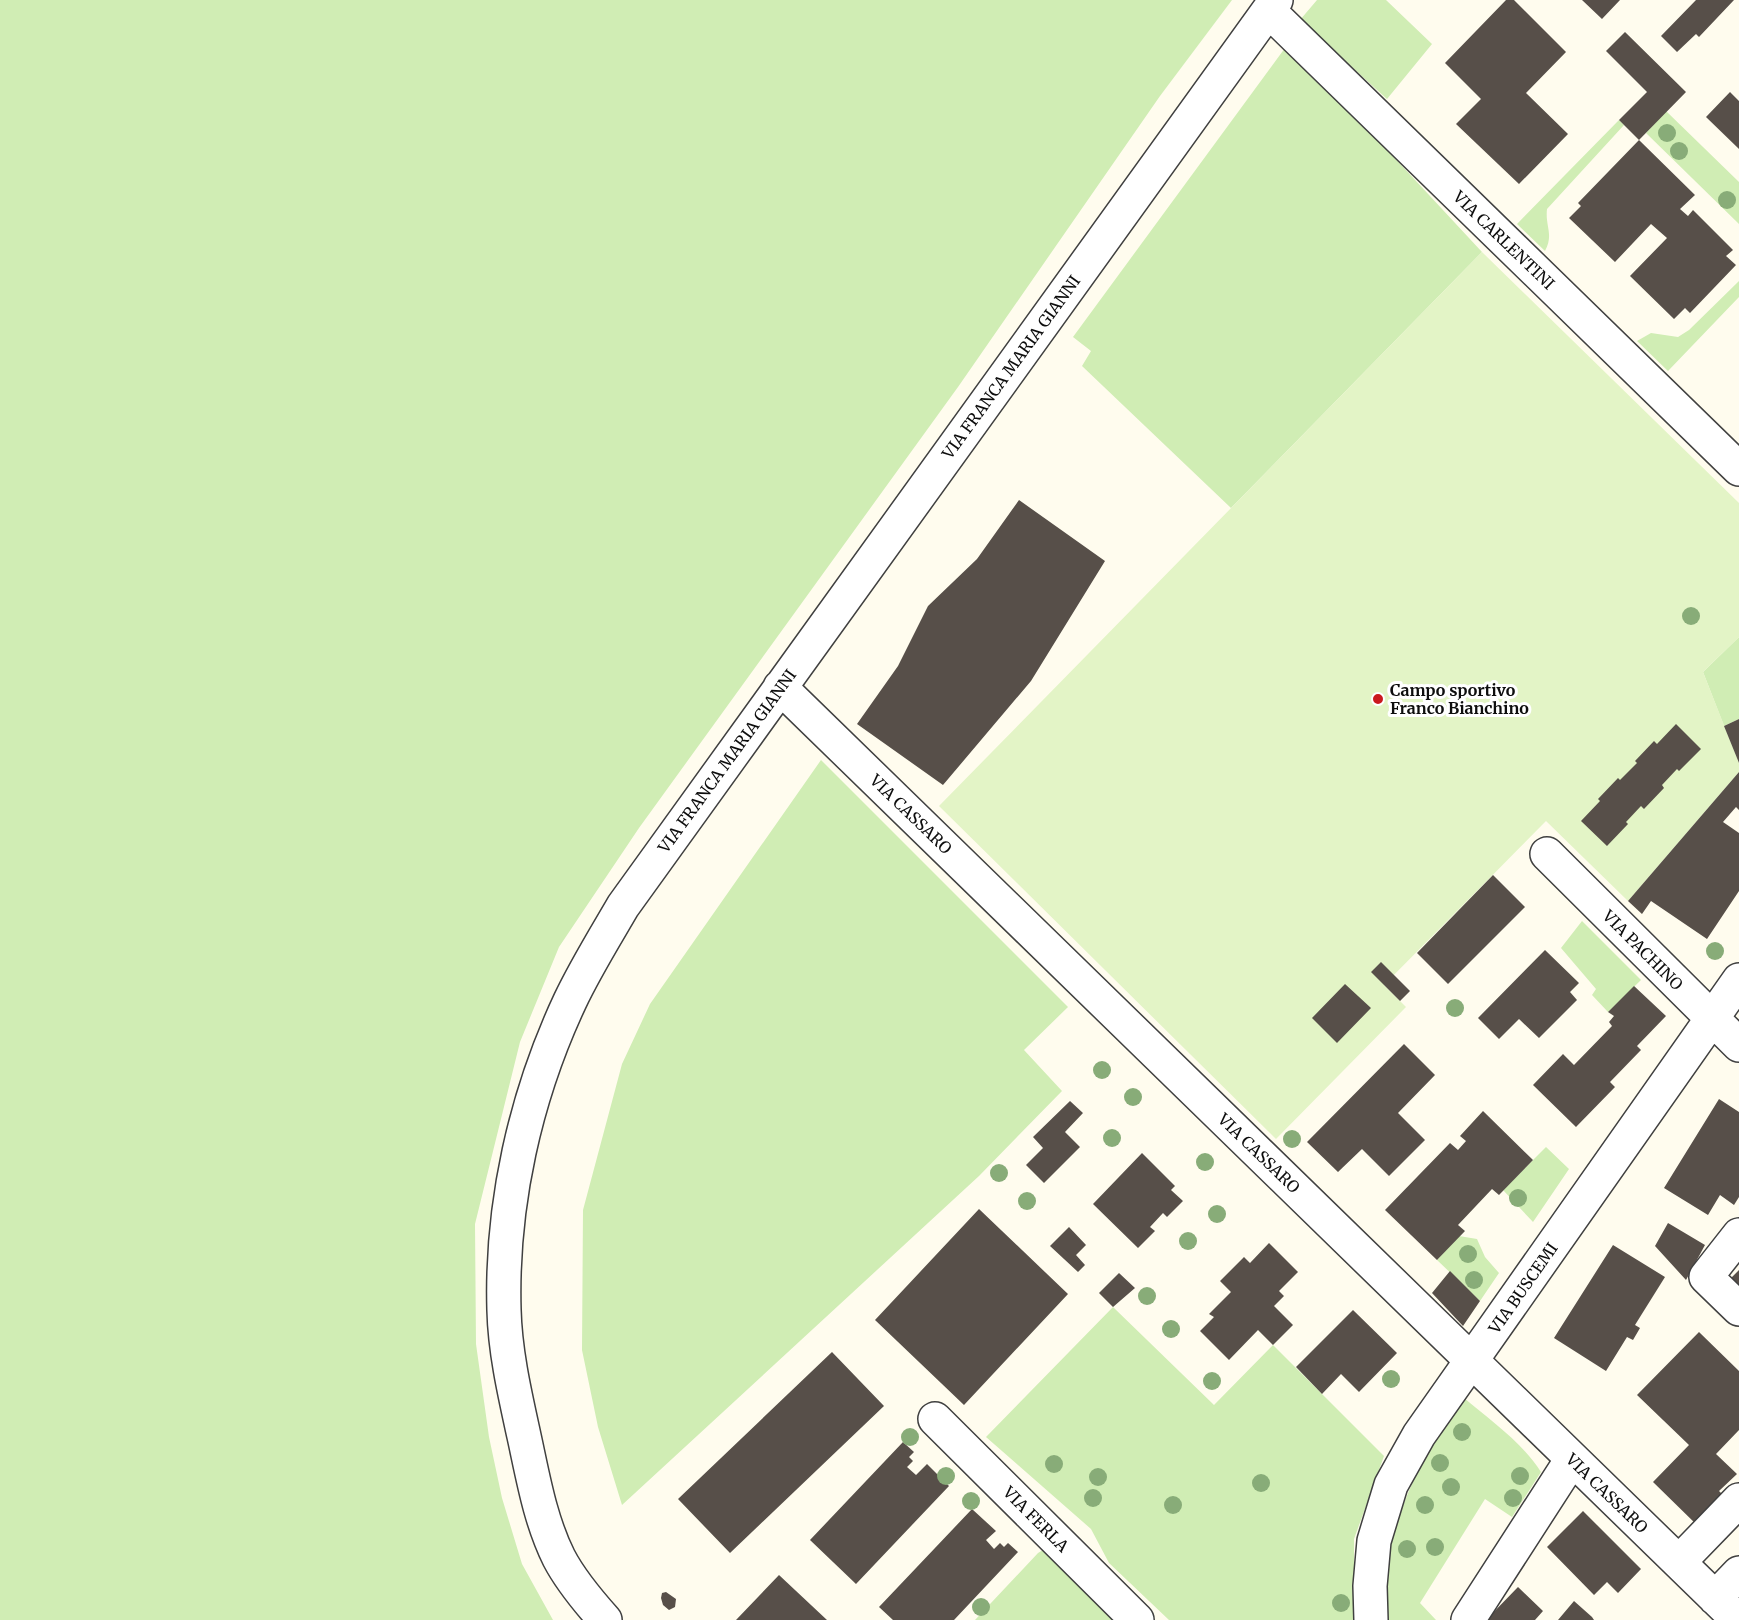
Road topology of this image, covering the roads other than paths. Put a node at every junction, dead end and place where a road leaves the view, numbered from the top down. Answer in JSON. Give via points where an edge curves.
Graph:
{"nodes":[{"id":1,"x":1272,"y":6,"type":"edge"},
{"id":2,"x":1739,"y":470,"type":"edge"},
{"id":3,"x":780,"y":687,"type":"junction"},
{"id":4,"x":1547,"y":854,"type":"dead end"},
{"id":5,"x":1739,"y":980,"type":"edge"},
{"id":6,"x":1713,"y":1019,"type":"junction"},
{"id":7,"x":1739,"y":1045,"type":"edge"},
{"id":8,"x":1739,"y":1235,"type":"edge"},
{"id":9,"x":1739,"y":1309,"type":"edge"},
{"id":10,"x":1472,"y":1361,"type":"junction"},
{"id":11,"x":935,"y":1419,"type":"dead end"},
{"id":12,"x":1572,"y":1459,"type":"junction"},
{"id":13,"x":1739,"y":1500,"type":"edge"},
{"id":14,"x":1679,"y":1562,"type":"junction"},
{"id":15,"x":1739,"y":1573,"type":"edge"},
{"id":16,"x":1715,"y":1598,"type":"junction"},
{"id":17,"x":605,"y":1620,"type":"edge"},
{"id":18,"x":1137,"y":1620,"type":"edge"},
{"id":19,"x":1371,"y":1620,"type":"edge"},
{"id":20,"x":1468,"y":1620,"type":"edge"},
{"id":21,"x":1738,"y":1620,"type":"edge"}],
"edges":[{"from":1,"to":2,"type":"street","name":"VIA CARLENTINI"},
{"from":1,"to":3,"type":"street","name":"VIA FRANCA MARIA GIANNI"},
{"from":3,"to":10,"type":"street","name":"VIA CASSARO"},
{"from":3,"to":17,"type":"street","name":"VIA FRANCA MARIA GIANNI","via":[[623,906],[584,974],[542,1069],[510,1197],[504,1312],[511,1376],[531,1467],[546,1529],[560,1559]]},
{"from":4,"to":6,"type":"street","name":"VIA PACHINO"},
{"from":5,"to":6,"type":"street","name":"VIA BUSCEMI"},
{"from":6,"to":7,"type":"street","name":"VIA PACHINO"},
{"from":6,"to":10,"type":"street","name":"VIA BUSCEMI"},
{"from":8,"to":9,"type":"street","via":[[1706,1277]]},
{"from":10,"to":12,"type":"street","name":"VIA CASSARO"},
{"from":10,"to":19,"type":"street","name":"VIA BUSCEMI","via":[[1419,1435],[1390,1485],[1374,1541]]},
{"from":11,"to":18,"type":"street","name":"VIA FERLA"},
{"from":12,"to":14,"type":"street","name":"VIA CASSARO"},
{"from":12,"to":20,"type":"street"},
{"from":13,"to":14,"type":"street"},
{"from":14,"to":16,"type":"street","name":"VIA CASSARO"},
{"from":15,"to":16,"type":"street"},
{"from":16,"to":21,"type":"street","name":"VIA CASSARO"}]}
